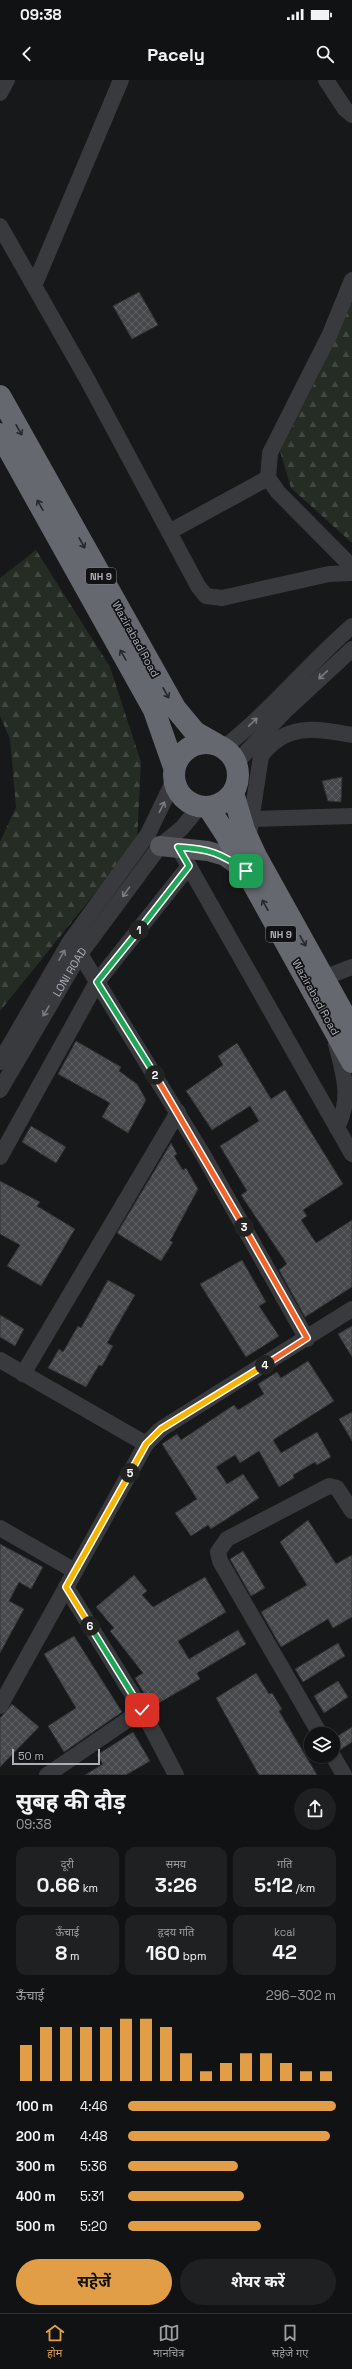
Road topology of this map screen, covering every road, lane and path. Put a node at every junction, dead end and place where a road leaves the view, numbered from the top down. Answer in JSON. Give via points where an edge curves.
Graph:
{"nodes":[{"id":1,"x":6,"y":80,"type":"edge"},
{"id":2,"x":121,"y":80,"type":"edge"},
{"id":3,"x":326,"y":80,"type":"edge"},
{"id":4,"x":0,"y":93,"type":"edge"},
{"id":5,"x":352,"y":115,"type":"edge"},
{"id":6,"x":0,"y":226,"type":"edge"},
{"id":7,"x":352,"y":280,"type":"edge"},
{"id":8,"x":34,"y":286,"type":"junction"},
{"id":9,"x":0,"y":396,"type":"edge"},
{"id":10,"x":1,"y":437,"type":"edge"},
{"id":11,"x":268,"y":478,"type":"junction"},
{"id":12,"x":168,"y":532,"type":"junction"},
{"id":13,"x":352,"y":566,"type":"edge"},
{"id":14,"x":352,"y":573,"type":"edge"},
{"id":15,"x":352,"y":626,"type":"edge"},
{"id":16,"x":352,"y":649,"type":"edge"},
{"id":17,"x":352,"y":735,"type":"edge"},
{"id":18,"x":225,"y":752,"type":"junction"},
{"id":19,"x":174,"y":774,"type":"junction"},
{"id":20,"x":233,"y":793,"type":"junction"},
{"id":21,"x":204,"y":807,"type":"junction"},
{"id":22,"x":352,"y":816,"type":"edge"},
{"id":23,"x":252,"y":819,"type":"junction"},
{"id":24,"x":248,"y":841,"type":"junction"},
{"id":25,"x":159,"y":847,"type":"junction"},
{"id":26,"x":189,"y":866,"type":"junction"},
{"id":27,"x":246,"y":871,"type":"junction"},
{"id":28,"x":80,"y":954,"type":"junction"},
{"id":29,"x":352,"y":967,"type":"edge"},
{"id":30,"x":323,"y":978,"type":"junction"},
{"id":31,"x":97,"y":982,"type":"junction"},
{"id":32,"x":342,"y":1027,"type":"edge"},
{"id":33,"x":22,"y":1036,"type":"junction"},
{"id":34,"x":0,"y":1062,"type":"edge"},
{"id":35,"x":352,"y":1062,"type":"edge"},
{"id":36,"x":0,"y":1090,"type":"edge"},
{"id":37,"x":178,"y":1112,"type":"junction"},
{"id":38,"x":337,"y":1128,"type":"junction"},
{"id":39,"x":352,"y":1154,"type":"edge"},
{"id":40,"x":0,"y":1157,"type":"edge"},
{"id":41,"x":352,"y":1309,"type":"edge"},
{"id":42,"x":307,"y":1338,"type":"junction"},
{"id":43,"x":0,"y":1360,"type":"edge"},
{"id":44,"x":23,"y":1374,"type":"junction"},
{"id":45,"x":146,"y":1444,"type":"junction"},
{"id":46,"x":352,"y":1511,"type":"edge"},
{"id":47,"x":0,"y":1528,"type":"edge"},
{"id":48,"x":76,"y":1571,"type":"junction"},
{"id":49,"x":66,"y":1587,"type":"junction"},
{"id":50,"x":0,"y":1706,"type":"edge"},
{"id":51,"x":142,"y":1710,"type":"junction"},
{"id":52,"x":316,"y":1727,"type":"edge"},
{"id":53,"x":337,"y":1763,"type":"edge"},
{"id":54,"x":47,"y":1775,"type":"edge"},
{"id":55,"x":176,"y":1775,"type":"edge"},
{"id":56,"x":344,"y":1775,"type":"edge"}],
"edges":[{"from":1,"to":4,"type":"street"},
{"from":2,"to":8,"type":"street"},
{"from":3,"to":5,"type":"street","via":[[345,109]]},
{"from":6,"to":8,"type":"street"},
{"from":7,"to":11,"type":"street","via":[[330,334],[270,453]]},
{"from":8,"to":12,"type":"street","via":[[87,379]]},
{"from":9,"to":18,"type":"highway","name":"Wazirabad Road","number":"NH 9","one_way":true,"via":[[175,708],[195,732]]},
{"from":19,"to":10,"type":"highway","name":"Wazirabad Road","number":"NH 9","one_way":true,"via":[[154,710]]},
{"from":11,"to":12,"type":"street"},
{"from":11,"to":13,"type":"street","via":[[278,492]]},
{"from":12,"to":14,"type":"street","via":[[198,586],[206,596],[215,599],[329,574]]},
{"from":18,"to":15,"type":"street","one_way":true,"via":[[319,654]]},
{"from":16,"to":18,"type":"street","one_way":true,"via":[[286,710]]},
{"from":17,"to":23,"type":"street","via":[[302,730],[290,732],[274,741],[262,756]]},
{"from":18,"to":19,"type":"highway","via":[[203,742],[190,746],[180,755]]},
{"from":18,"to":20,"type":"highway","via":[[238,781]]},
{"from":19,"to":21,"type":"highway","via":[[179,792],[185,800]]},
{"from":25,"to":19,"type":"street","one_way":true},
{"from":20,"to":21,"type":"highway","via":[[226,800]]},
{"from":20,"to":24,"type":"highway","name":"Wazirabad Road","number":"NH 9"},
{"from":21,"to":25,"type":"street"},
{"from":21,"to":27,"type":"highway","name":"Wazirabad Road","number":"NH 9"},
{"from":22,"to":23,"type":"street"},
{"from":23,"to":24,"type":"street"},
{"from":24,"to":30,"type":"highway","name":"Wazirabad Road","number":"NH 9","one_way":true},
{"from":25,"to":26,"type":"street"},
{"from":25,"to":27,"type":"main road","via":[[208,850],[225,856]]},
{"from":25,"to":28,"type":"street","name":"LONI ROAD","one_way":true},
{"from":33,"to":25,"type":"street","name":"LONI ROAD","one_way":true,"via":[[69,943]]},
{"from":26,"to":31,"type":"street"},
{"from":26,"to":38,"type":"street"},
{"from":32,"to":27,"type":"highway","name":"Wazirabad Road","number":"NH 9","one_way":true},
{"from":28,"to":31,"type":"street"},
{"from":28,"to":33,"type":"street","name":"LONI ROAD","one_way":true},
{"from":29,"to":30,"type":"street"},
{"from":30,"to":32,"type":"highway","name":"Wazirabad Road","number":"NH 9"},
{"from":31,"to":37,"type":"street"},
{"from":31,"to":40,"type":"street"},
{"from":32,"to":35,"type":"highway","name":"Wazirabad Road","number":"NH 9"},
{"from":32,"to":38,"type":"street","via":[[347,1092],[346,1108]]},
{"from":33,"to":34,"type":"street","name":"LONI ROAD"},
{"from":33,"to":36,"type":"street","name":"LONI ROAD"},
{"from":37,"to":42,"type":"street"},
{"from":37,"to":44,"type":"street"},
{"from":38,"to":39,"type":"street"},
{"from":41,"to":42,"type":"street"},
{"from":42,"to":45,"type":"street","via":[[161,1429]]},
{"from":43,"to":44,"type":"street"},
{"from":44,"to":45,"type":"street"},
{"from":45,"to":48,"type":"street"},
{"from":46,"to":52,"type":"street","via":[[337,1488],[329,1486],[227,1539],[218,1552],[220,1561]]},
{"from":47,"to":48,"type":"street"},
{"from":48,"to":49,"type":"street"},
{"from":49,"to":50,"type":"street"},
{"from":49,"to":51,"type":"street"},
{"from":51,"to":54,"type":"street"},
{"from":51,"to":55,"type":"street"},
{"from":53,"to":56,"type":"street"}]}
